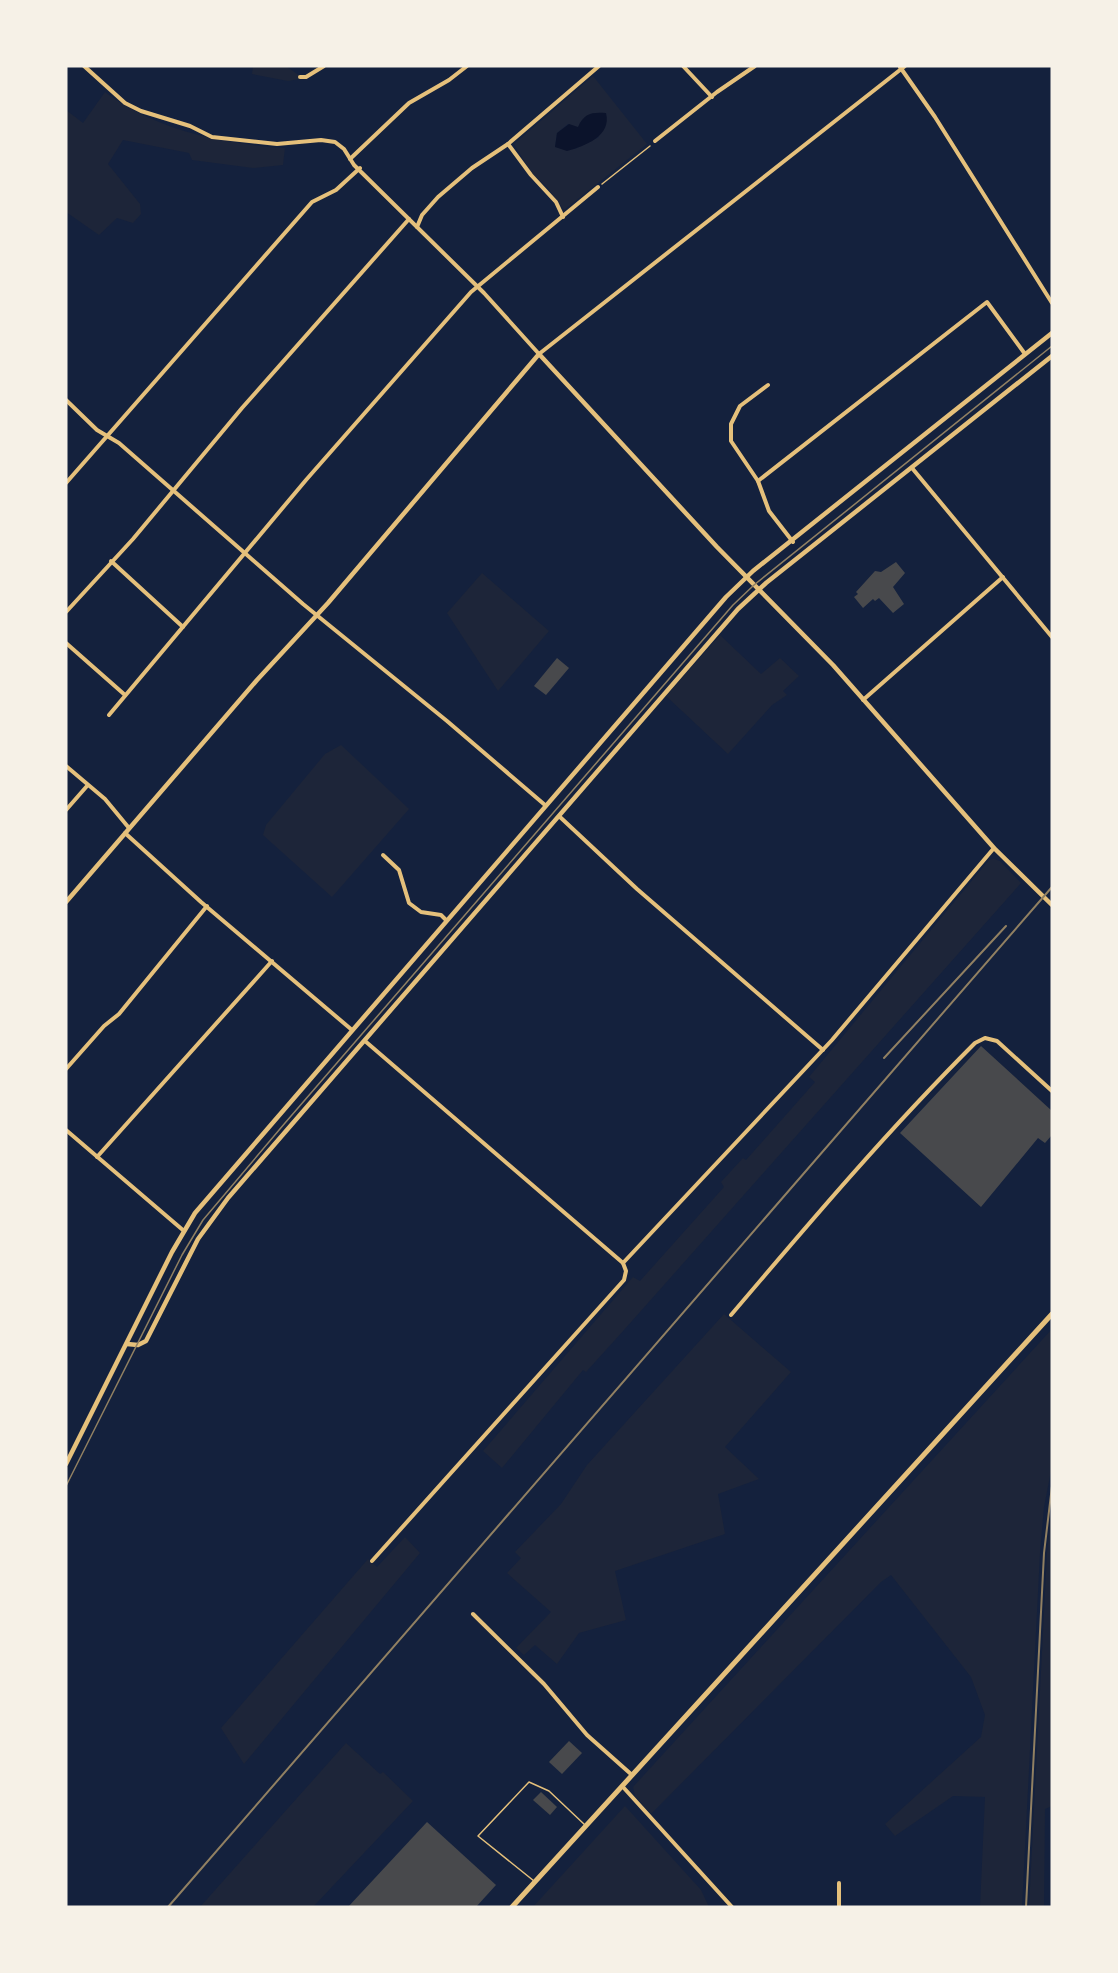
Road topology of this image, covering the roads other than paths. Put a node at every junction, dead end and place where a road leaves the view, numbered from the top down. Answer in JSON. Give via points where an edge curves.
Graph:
{"nodes":[{"id":1,"x":84,"y":66,"type":"edge"},
{"id":2,"x":324,"y":66,"type":"edge"},
{"id":3,"x":467,"y":66,"type":"edge"},
{"id":4,"x":599,"y":66,"type":"edge"},
{"id":5,"x":683,"y":66,"type":"edge"},
{"id":6,"x":756,"y":66,"type":"edge"},
{"id":7,"x":902,"y":67,"type":"edge"},
{"id":8,"x":300,"y":77,"type":"dead end"},
{"id":9,"x":712,"y":97,"type":"junction"},
{"id":10,"x":655,"y":141,"type":"road end"},
{"id":11,"x":508,"y":144,"type":"junction"},
{"id":12,"x":350,"y":159,"type":"junction"},
{"id":13,"x":360,"y":168,"type":"junction"},
{"id":14,"x":597,"y":187,"type":"road end"},
{"id":15,"x":563,"y":217,"type":"junction"},
{"id":16,"x":409,"y":219,"type":"junction"},
{"id":17,"x":417,"y":227,"type":"junction"},
{"id":18,"x":477,"y":288,"type":"junction"},
{"id":19,"x":1052,"y":303,"type":"edge"},
{"id":20,"x":1052,"y":333,"type":"edge"},
{"id":21,"x":539,"y":354,"type":"junction"},
{"id":22,"x":1025,"y":354,"type":"junction"},
{"id":23,"x":1052,"y":356,"type":"edge"},
{"id":24,"x":768,"y":385,"type":"dead end"},
{"id":25,"x":66,"y":400,"type":"edge"},
{"id":26,"x":106,"y":436,"type":"junction"},
{"id":27,"x":912,"y":468,"type":"junction"},
{"id":28,"x":758,"y":481,"type":"junction"},
{"id":29,"x":66,"y":483,"type":"edge"},
{"id":30,"x":172,"y":490,"type":"junction"},
{"id":31,"x":793,"y":542,"type":"junction"},
{"id":32,"x":245,"y":552,"type":"junction"},
{"id":33,"x":111,"y":561,"type":"junction"},
{"id":34,"x":747,"y":577,"type":"junction"},
{"id":35,"x":1003,"y":578,"type":"junction"},
{"id":36,"x":759,"y":589,"type":"junction"},
{"id":37,"x":66,"y":612,"type":"edge"},
{"id":38,"x":316,"y":614,"type":"junction"},
{"id":39,"x":183,"y":627,"type":"junction"},
{"id":40,"x":1052,"y":638,"type":"edge"},
{"id":41,"x":66,"y":644,"type":"edge"},
{"id":42,"x":125,"y":695,"type":"junction"},
{"id":43,"x":863,"y":700,"type":"junction"},
{"id":44,"x":109,"y":715,"type":"dead end"},
{"id":45,"x":66,"y":766,"type":"edge"},
{"id":46,"x":87,"y":786,"type":"junction"},
{"id":47,"x":545,"y":805,"type":"junction"},
{"id":48,"x":66,"y":810,"type":"edge"},
{"id":49,"x":560,"y":817,"type":"junction"},
{"id":50,"x":127,"y":830,"type":"junction"},
{"id":51,"x":994,"y":848,"type":"junction"},
{"id":52,"x":383,"y":855,"type":"dead end"},
{"id":53,"x":66,"y":902,"type":"edge"},
{"id":54,"x":207,"y":906,"type":"junction"},
{"id":55,"x":1052,"y":906,"type":"edge"},
{"id":56,"x":446,"y":920,"type":"junction"},
{"id":57,"x":272,"y":961,"type":"junction"},
{"id":58,"x":352,"y":1030,"type":"junction"},
{"id":59,"x":365,"y":1041,"type":"junction"},
{"id":60,"x":823,"y":1050,"type":"junction"},
{"id":61,"x":66,"y":1069,"type":"edge"},
{"id":62,"x":1052,"y":1091,"type":"edge"},
{"id":63,"x":66,"y":1130,"type":"edge"},
{"id":64,"x":97,"y":1156,"type":"junction"},
{"id":65,"x":184,"y":1230,"type":"junction"},
{"id":66,"x":623,"y":1263,"type":"junction"},
{"id":67,"x":1052,"y":1314,"type":"edge"},
{"id":68,"x":731,"y":1315,"type":"dead end"},
{"id":69,"x":127,"y":1344,"type":"junction"},
{"id":70,"x":66,"y":1464,"type":"edge"},
{"id":71,"x":372,"y":1561,"type":"dead end"},
{"id":72,"x":473,"y":1614,"type":"dead end"},
{"id":73,"x":633,"y":1775,"type":"junction"},
{"id":74,"x":623,"y":1787,"type":"junction"},
{"id":75,"x":586,"y":1826,"type":"junction"},
{"id":76,"x":534,"y":1882,"type":"junction"},
{"id":77,"x":839,"y":1883,"type":"dead end"},
{"id":78,"x":512,"y":1907,"type":"edge"},
{"id":79,"x":732,"y":1907,"type":"edge"},
{"id":80,"x":839,"y":1907,"type":"edge"}],
"edges":[{"from":1,"to":12,"type":"street","via":[[124,103],[212,137],[277,144],[335,142]]},
{"from":2,"to":8,"type":"street"},
{"from":3,"to":12,"type":"street","via":[[409,103]]},
{"from":4,"to":11,"type":"street"},
{"from":5,"to":9,"type":"street"},
{"from":6,"to":9,"type":"street"},
{"from":7,"to":19,"type":"street"},
{"from":7,"to":21,"type":"street"},
{"from":9,"to":10,"type":"street"},
{"from":11,"to":15,"type":"street","via":[[556,202]]},
{"from":11,"to":17,"type":"street","via":[[438,197]]},
{"from":12,"to":13,"type":"street"},
{"from":13,"to":16,"type":"street"},
{"from":13,"to":26,"type":"street","via":[[336,190],[312,202]]},
{"from":14,"to":15,"type":"street"},
{"from":15,"to":18,"type":"street"},
{"from":16,"to":17,"type":"street"},
{"from":16,"to":30,"type":"street"},
{"from":17,"to":18,"type":"street"},
{"from":18,"to":21,"type":"street"},
{"from":18,"to":32,"type":"street"},
{"from":20,"to":22,"type":"street"},
{"from":21,"to":34,"type":"street"},
{"from":21,"to":38,"type":"street"},
{"from":22,"to":28,"type":"street","via":[[987,302]]},
{"from":22,"to":31,"type":"street"},
{"from":23,"to":27,"type":"street"},
{"from":24,"to":28,"type":"street","via":[[740,406],[731,424],[731,441]]},
{"from":25,"to":26,"type":"street"},
{"from":26,"to":29,"type":"street"},
{"from":26,"to":30,"type":"street"},
{"from":27,"to":35,"type":"street"},
{"from":27,"to":36,"type":"street"},
{"from":28,"to":31,"type":"street","via":[[769,511]]},
{"from":30,"to":32,"type":"street"},
{"from":30,"to":33,"type":"street"},
{"from":31,"to":34,"type":"street"},
{"from":32,"to":38,"type":"street"},
{"from":32,"to":39,"type":"street"},
{"from":33,"to":37,"type":"street"},
{"from":33,"to":39,"type":"street"},
{"from":34,"to":36,"type":"street"},
{"from":34,"to":47,"type":"street"},
{"from":35,"to":40,"type":"street"},
{"from":35,"to":43,"type":"street"},
{"from":36,"to":43,"type":"street"},
{"from":36,"to":49,"type":"street"},
{"from":38,"to":47,"type":"street"},
{"from":38,"to":50,"type":"street"},
{"from":39,"to":42,"type":"street"},
{"from":41,"to":42,"type":"street"},
{"from":42,"to":44,"type":"street"},
{"from":43,"to":51,"type":"street"},
{"from":45,"to":46,"type":"street"},
{"from":46,"to":48,"type":"street"},
{"from":46,"to":50,"type":"street","via":[[105,799]]},
{"from":47,"to":56,"type":"street"},
{"from":49,"to":59,"type":"street"},
{"from":49,"to":60,"type":"street"},
{"from":50,"to":53,"type":"street"},
{"from":50,"to":54,"type":"street"},
{"from":51,"to":55,"type":"street"},
{"from":51,"to":60,"type":"street"},
{"from":52,"to":56,"type":"street","via":[[399,870],[409,903],[421,912],[441,915]]},
{"from":54,"to":57,"type":"street"},
{"from":54,"to":61,"type":"street","via":[[119,1014]]},
{"from":56,"to":58,"type":"street"},
{"from":57,"to":58,"type":"street"},
{"from":57,"to":64,"type":"street"},
{"from":58,"to":65,"type":"street"},
{"from":59,"to":66,"type":"street"},
{"from":59,"to":69,"type":"street","via":[[208,1224],[146,1341]]},
{"from":60,"to":66,"type":"street"},
{"from":62,"to":68,"type":"street","via":[[997,1041],[985,1038],[975,1043],[846,1180]]},
{"from":63,"to":64,"type":"street"},
{"from":64,"to":65,"type":"street"},
{"from":65,"to":69,"type":"street"},
{"from":66,"to":71,"type":"street","via":[[624,1280]]},
{"from":67,"to":73,"type":"main road"},
{"from":69,"to":70,"type":"street"},
{"from":72,"to":73,"type":"street","via":[[544,1684],[587,1735]]},
{"from":73,"to":74,"type":"main road"},
{"from":74,"to":75,"type":"main road"},
{"from":74,"to":79,"type":"street"},
{"from":75,"to":76,"type":"main road"},
{"from":75,"to":76,"type":"lane","via":[[549,1791],[529,1782],[478,1836]]},
{"from":76,"to":78,"type":"main road"},
{"from":77,"to":80,"type":"street"}]}
